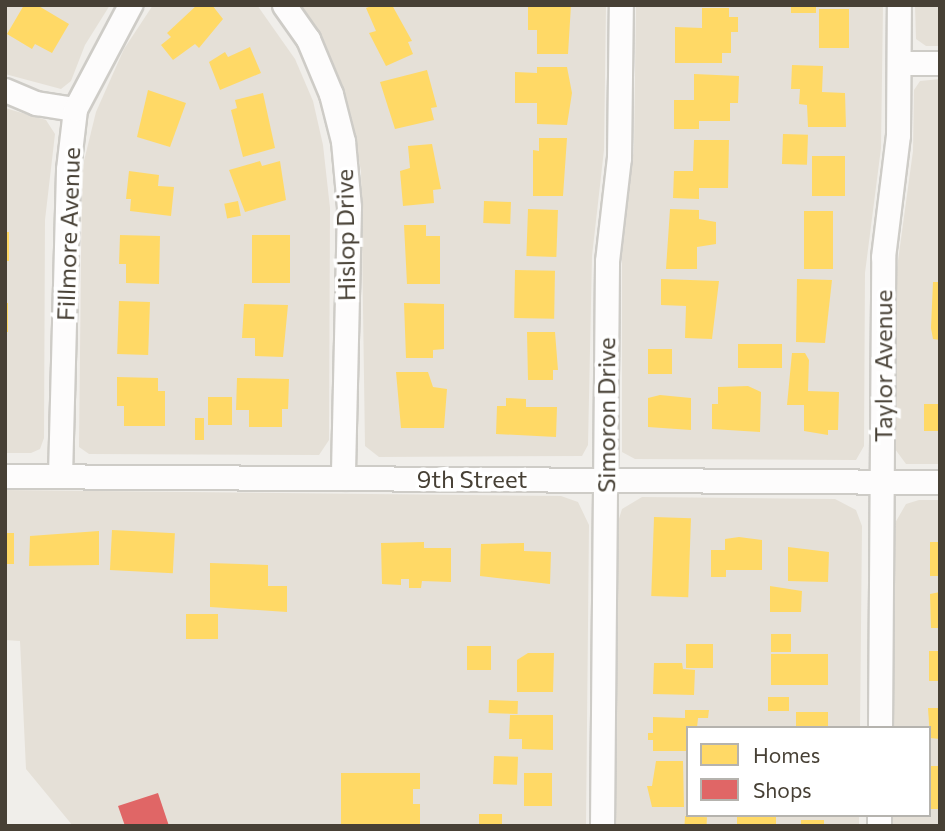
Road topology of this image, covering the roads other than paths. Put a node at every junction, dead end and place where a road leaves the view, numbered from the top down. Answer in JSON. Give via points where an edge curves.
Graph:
{"nodes":[{"id":1,"x":130,"y":5,"type":"edge"},
{"id":2,"x":284,"y":5,"type":"edge"},
{"id":3,"x":621,"y":5,"type":"edge"},
{"id":4,"x":899,"y":5,"type":"edge"},
{"id":5,"x":899,"y":63,"type":"junction"},
{"id":6,"x":940,"y":63,"type":"edge"},
{"id":7,"x":5,"y":90,"type":"edge"},
{"id":8,"x":75,"y":109,"type":"junction"},
{"id":9,"x":5,"y":476,"type":"edge"},
{"id":10,"x":60,"y":476,"type":"junction"},
{"id":11,"x":343,"y":478,"type":"junction"},
{"id":12,"x":605,"y":480,"type":"junction"},
{"id":13,"x":883,"y":482,"type":"junction"},
{"id":14,"x":940,"y":482,"type":"edge"},
{"id":15,"x":880,"y":726,"type":"edge"},
{"id":16,"x":603,"y":826,"type":"edge"}],
"edges":[{"from":1,"to":8,"type":"street","name":"Fillmore Avenue"},
{"from":2,"to":11,"type":"street","name":"Hislop Drive","via":[[308,39],[331,94],[343,142],[349,207]]},
{"from":3,"to":12,"type":"street","name":"Simoron Drive","via":[[619,158],[607,261]]},
{"from":4,"to":5,"type":"street","name":"Taylor Avenue"},
{"from":5,"to":6,"type":"street"},
{"from":5,"to":13,"type":"street","name":"Taylor Avenue","via":[[895,177],[883,257]]},
{"from":7,"to":8,"type":"street","via":[[36,103]]},
{"from":8,"to":10,"type":"street","name":"Fillmore Avenue","via":[[68,169]]},
{"from":9,"to":10,"type":"street","name":"9th Street"},
{"from":10,"to":11,"type":"street","name":"9th Street"},
{"from":11,"to":12,"type":"street","name":"9th Street"},
{"from":12,"to":13,"type":"street","name":"9th Street"},
{"from":12,"to":16,"type":"street","name":"Simoron Drive"},
{"from":13,"to":14,"type":"street","name":"9th Street"},
{"from":13,"to":15,"type":"street","name":"Taylor Avenue"}]}
